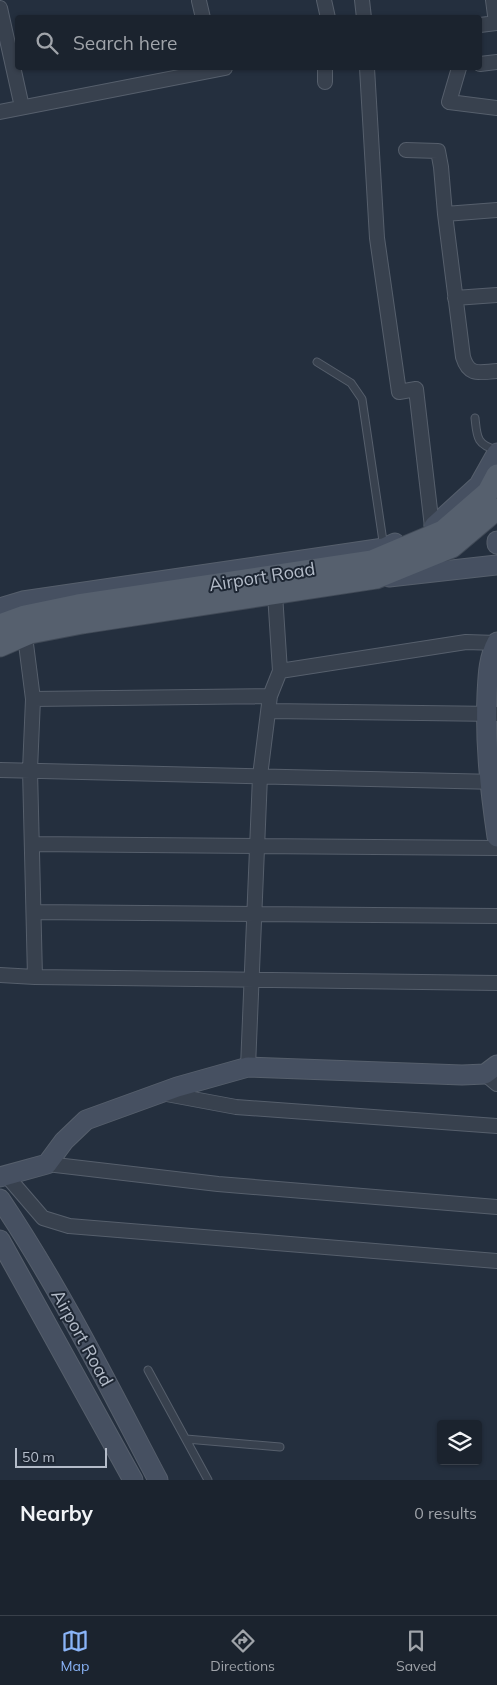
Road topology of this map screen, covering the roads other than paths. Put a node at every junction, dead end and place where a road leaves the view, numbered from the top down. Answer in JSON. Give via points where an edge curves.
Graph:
{"nodes":[{"id":1,"x":199,"y":0,"type":"edge"},
{"id":2,"x":324,"y":0,"type":"edge"},
{"id":3,"x":362,"y":0,"type":"edge"},
{"id":4,"x":493,"y":0,"type":"edge"},
{"id":5,"x":0,"y":8,"type":"edge"},
{"id":6,"x":202,"y":15,"type":"edge"},
{"id":7,"x":327,"y":15,"type":"edge"},
{"id":8,"x":364,"y":15,"type":"edge"},
{"id":9,"x":496,"y":23,"type":"edge"},
{"id":10,"x":2,"y":24,"type":"edge"},
{"id":11,"x":482,"y":25,"type":"edge"},
{"id":12,"x":497,"y":62,"type":"edge"},
{"id":13,"x":482,"y":64,"type":"edge"},
{"id":14,"x":207,"y":70,"type":"edge"},
{"id":15,"x":325,"y":70,"type":"edge"},
{"id":16,"x":367,"y":70,"type":"edge"},
{"id":17,"x":458,"y":70,"type":"edge"},
{"id":18,"x":324,"y":82,"type":"dead end"},
{"id":19,"x":22,"y":107,"type":"junction"},
{"id":20,"x":497,"y":108,"type":"edge"},
{"id":21,"x":0,"y":112,"type":"edge"},
{"id":22,"x":406,"y":150,"type":"dead end"},
{"id":23,"x":497,"y":210,"type":"edge"},
{"id":24,"x":445,"y":214,"type":"junction"},
{"id":25,"x":497,"y":295,"type":"edge"},
{"id":26,"x":455,"y":298,"type":"junction"},
{"id":27,"x":317,"y":362,"type":"dead end"},
{"id":28,"x":497,"y":371,"type":"edge"},
{"id":29,"x":475,"y":418,"type":"dead end"},
{"id":30,"x":497,"y":452,"type":"edge"},
{"id":31,"x":497,"y":475,"type":"edge"},
{"id":32,"x":494,"y":517,"type":"edge"},
{"id":33,"x":432,"y":527,"type":"junction"},
{"id":34,"x":384,"y":548,"type":"junction"},
{"id":35,"x":497,"y":565,"type":"edge"},
{"id":36,"x":376,"y":578,"type":"junction"},
{"id":37,"x":275,"y":594,"type":"junction"},
{"id":38,"x":0,"y":608,"type":"edge"},
{"id":39,"x":0,"y":625,"type":"edge"},
{"id":40,"x":25,"y":636,"type":"junction"},
{"id":41,"x":497,"y":643,"type":"edge"},
{"id":42,"x":0,"y":646,"type":"edge"},
{"id":43,"x":280,"y":671,"type":"junction"},
{"id":44,"x":270,"y":696,"type":"junction"},
{"id":45,"x":32,"y":699,"type":"junction"},
{"id":46,"x":269,"y":711,"type":"junction"},
{"id":47,"x":492,"y":714,"type":"edge"},
{"id":48,"x":0,"y":770,"type":"edge"},
{"id":49,"x":30,"y":770,"type":"junction"},
{"id":50,"x":260,"y":776,"type":"junction"},
{"id":51,"x":493,"y":782,"type":"edge"},
{"id":52,"x":497,"y":838,"type":"edge"},
{"id":53,"x":32,"y":844,"type":"junction"},
{"id":54,"x":257,"y":845,"type":"junction"},
{"id":55,"x":497,"y":848,"type":"edge"},
{"id":56,"x":34,"y":912,"type":"junction"},
{"id":57,"x":254,"y":914,"type":"junction"},
{"id":58,"x":497,"y":916,"type":"edge"},
{"id":59,"x":0,"y":975,"type":"edge"},
{"id":60,"x":35,"y":977,"type":"junction"},
{"id":61,"x":250,"y":980,"type":"junction"},
{"id":62,"x":497,"y":983,"type":"edge"},
{"id":63,"x":248,"y":1067,"type":"junction"},
{"id":64,"x":493,"y":1074,"type":"edge"},
{"id":65,"x":160,"y":1093,"type":"junction"},
{"id":66,"x":497,"y":1126,"type":"edge"},
{"id":67,"x":47,"y":1164,"type":"junction"},
{"id":68,"x":3,"y":1176,"type":"edge"},
{"id":69,"x":0,"y":1198,"type":"edge"},
{"id":70,"x":497,"y":1207,"type":"edge"},
{"id":71,"x":0,"y":1240,"type":"edge"},
{"id":72,"x":497,"y":1261,"type":"edge"},
{"id":73,"x":148,"y":1370,"type":"dead end"},
{"id":74,"x":186,"y":1439,"type":"junction"},
{"id":75,"x":280,"y":1447,"type":"dead end"},
{"id":76,"x":133,"y":1480,"type":"edge"},
{"id":77,"x":158,"y":1480,"type":"edge"},
{"id":78,"x":208,"y":1480,"type":"edge"}],
"edges":[{"from":1,"to":6,"type":"street"},
{"from":2,"to":7,"type":"street"},
{"from":3,"to":8,"type":"street"},
{"from":4,"to":9,"type":"street"},
{"from":5,"to":10,"type":"street"},
{"from":9,"to":11,"type":"street"},
{"from":10,"to":19,"type":"street"},
{"from":12,"to":13,"type":"street"},
{"from":14,"to":19,"type":"street"},
{"from":15,"to":18,"type":"street"},
{"from":16,"to":33,"type":"street","via":[[377,238],[394,368],[399,392],[416,389]]},
{"from":17,"to":20,"type":"street","via":[[449,102]]},
{"from":19,"to":21,"type":"street"},
{"from":22,"to":24,"type":"street","via":[[438,151]]},
{"from":23,"to":24,"type":"street"},
{"from":24,"to":26,"type":"street"},
{"from":25,"to":26,"type":"street"},
{"from":26,"to":28,"type":"street","via":[[466,367],[471,371]]},
{"from":27,"to":34,"type":"lane","via":[[351,383],[362,399]]},
{"from":29,"to":30,"type":"lane","via":[[481,443]]},
{"from":30,"to":33,"type":"street","via":[[479,485]]},
{"from":31,"to":39,"type":"main road","name":"Airport Road","via":[[488,492],[443,531],[372,561],[78,605],[25,616]]},
{"from":32,"to":36,"type":"main road","name":"Airport Road","via":[[452,547]]},
{"from":33,"to":34,"type":"street"},
{"from":34,"to":38,"type":"street","via":[[23,601]]},
{"from":35,"to":36,"type":"street"},
{"from":36,"to":37,"type":"main road","name":"Airport Road"},
{"from":37,"to":40,"type":"main road","name":"Airport Road","via":[[82,623]]},
{"from":37,"to":43,"type":"street"},
{"from":40,"to":42,"type":"main road","name":"Airport Road"},
{"from":40,"to":45,"type":"street"},
{"from":41,"to":43,"type":"street","via":[[466,642]]},
{"from":41,"to":47,"type":"street","via":[[490,657]]},
{"from":43,"to":44,"type":"street"},
{"from":44,"to":45,"type":"street"},
{"from":44,"to":46,"type":"street"},
{"from":45,"to":49,"type":"street"},
{"from":46,"to":47,"type":"street"},
{"from":46,"to":50,"type":"street"},
{"from":47,"to":51,"type":"street","via":[[486,748]]},
{"from":48,"to":49,"type":"street"},
{"from":49,"to":50,"type":"street"},
{"from":49,"to":53,"type":"street"},
{"from":50,"to":51,"type":"street"},
{"from":50,"to":54,"type":"street"},
{"from":51,"to":52,"type":"street"},
{"from":53,"to":54,"type":"street"},
{"from":53,"to":56,"type":"street"},
{"from":54,"to":55,"type":"street"},
{"from":54,"to":57,"type":"street"},
{"from":56,"to":57,"type":"street"},
{"from":56,"to":60,"type":"street"},
{"from":57,"to":58,"type":"street"},
{"from":57,"to":61,"type":"street"},
{"from":59,"to":60,"type":"street"},
{"from":60,"to":61,"type":"street"},
{"from":61,"to":62,"type":"street"},
{"from":61,"to":63,"type":"street"},
{"from":63,"to":64,"type":"street"},
{"from":63,"to":65,"type":"street"},
{"from":65,"to":66,"type":"street","via":[[236,1107]]},
{"from":65,"to":67,"type":"street","via":[[86,1120]]},
{"from":67,"to":68,"type":"street"},
{"from":67,"to":70,"type":"street","via":[[218,1184]]},
{"from":68,"to":72,"type":"street","via":[[43,1218],[69,1226]]},
{"from":69,"to":77,"type":"street","name":"Airport Road","via":[[93,1357]]},
{"from":71,"to":76,"type":"street","name":"Airport Road"},
{"from":73,"to":74,"type":"lane"},
{"from":74,"to":75,"type":"lane"},
{"from":74,"to":78,"type":"lane"}]}
